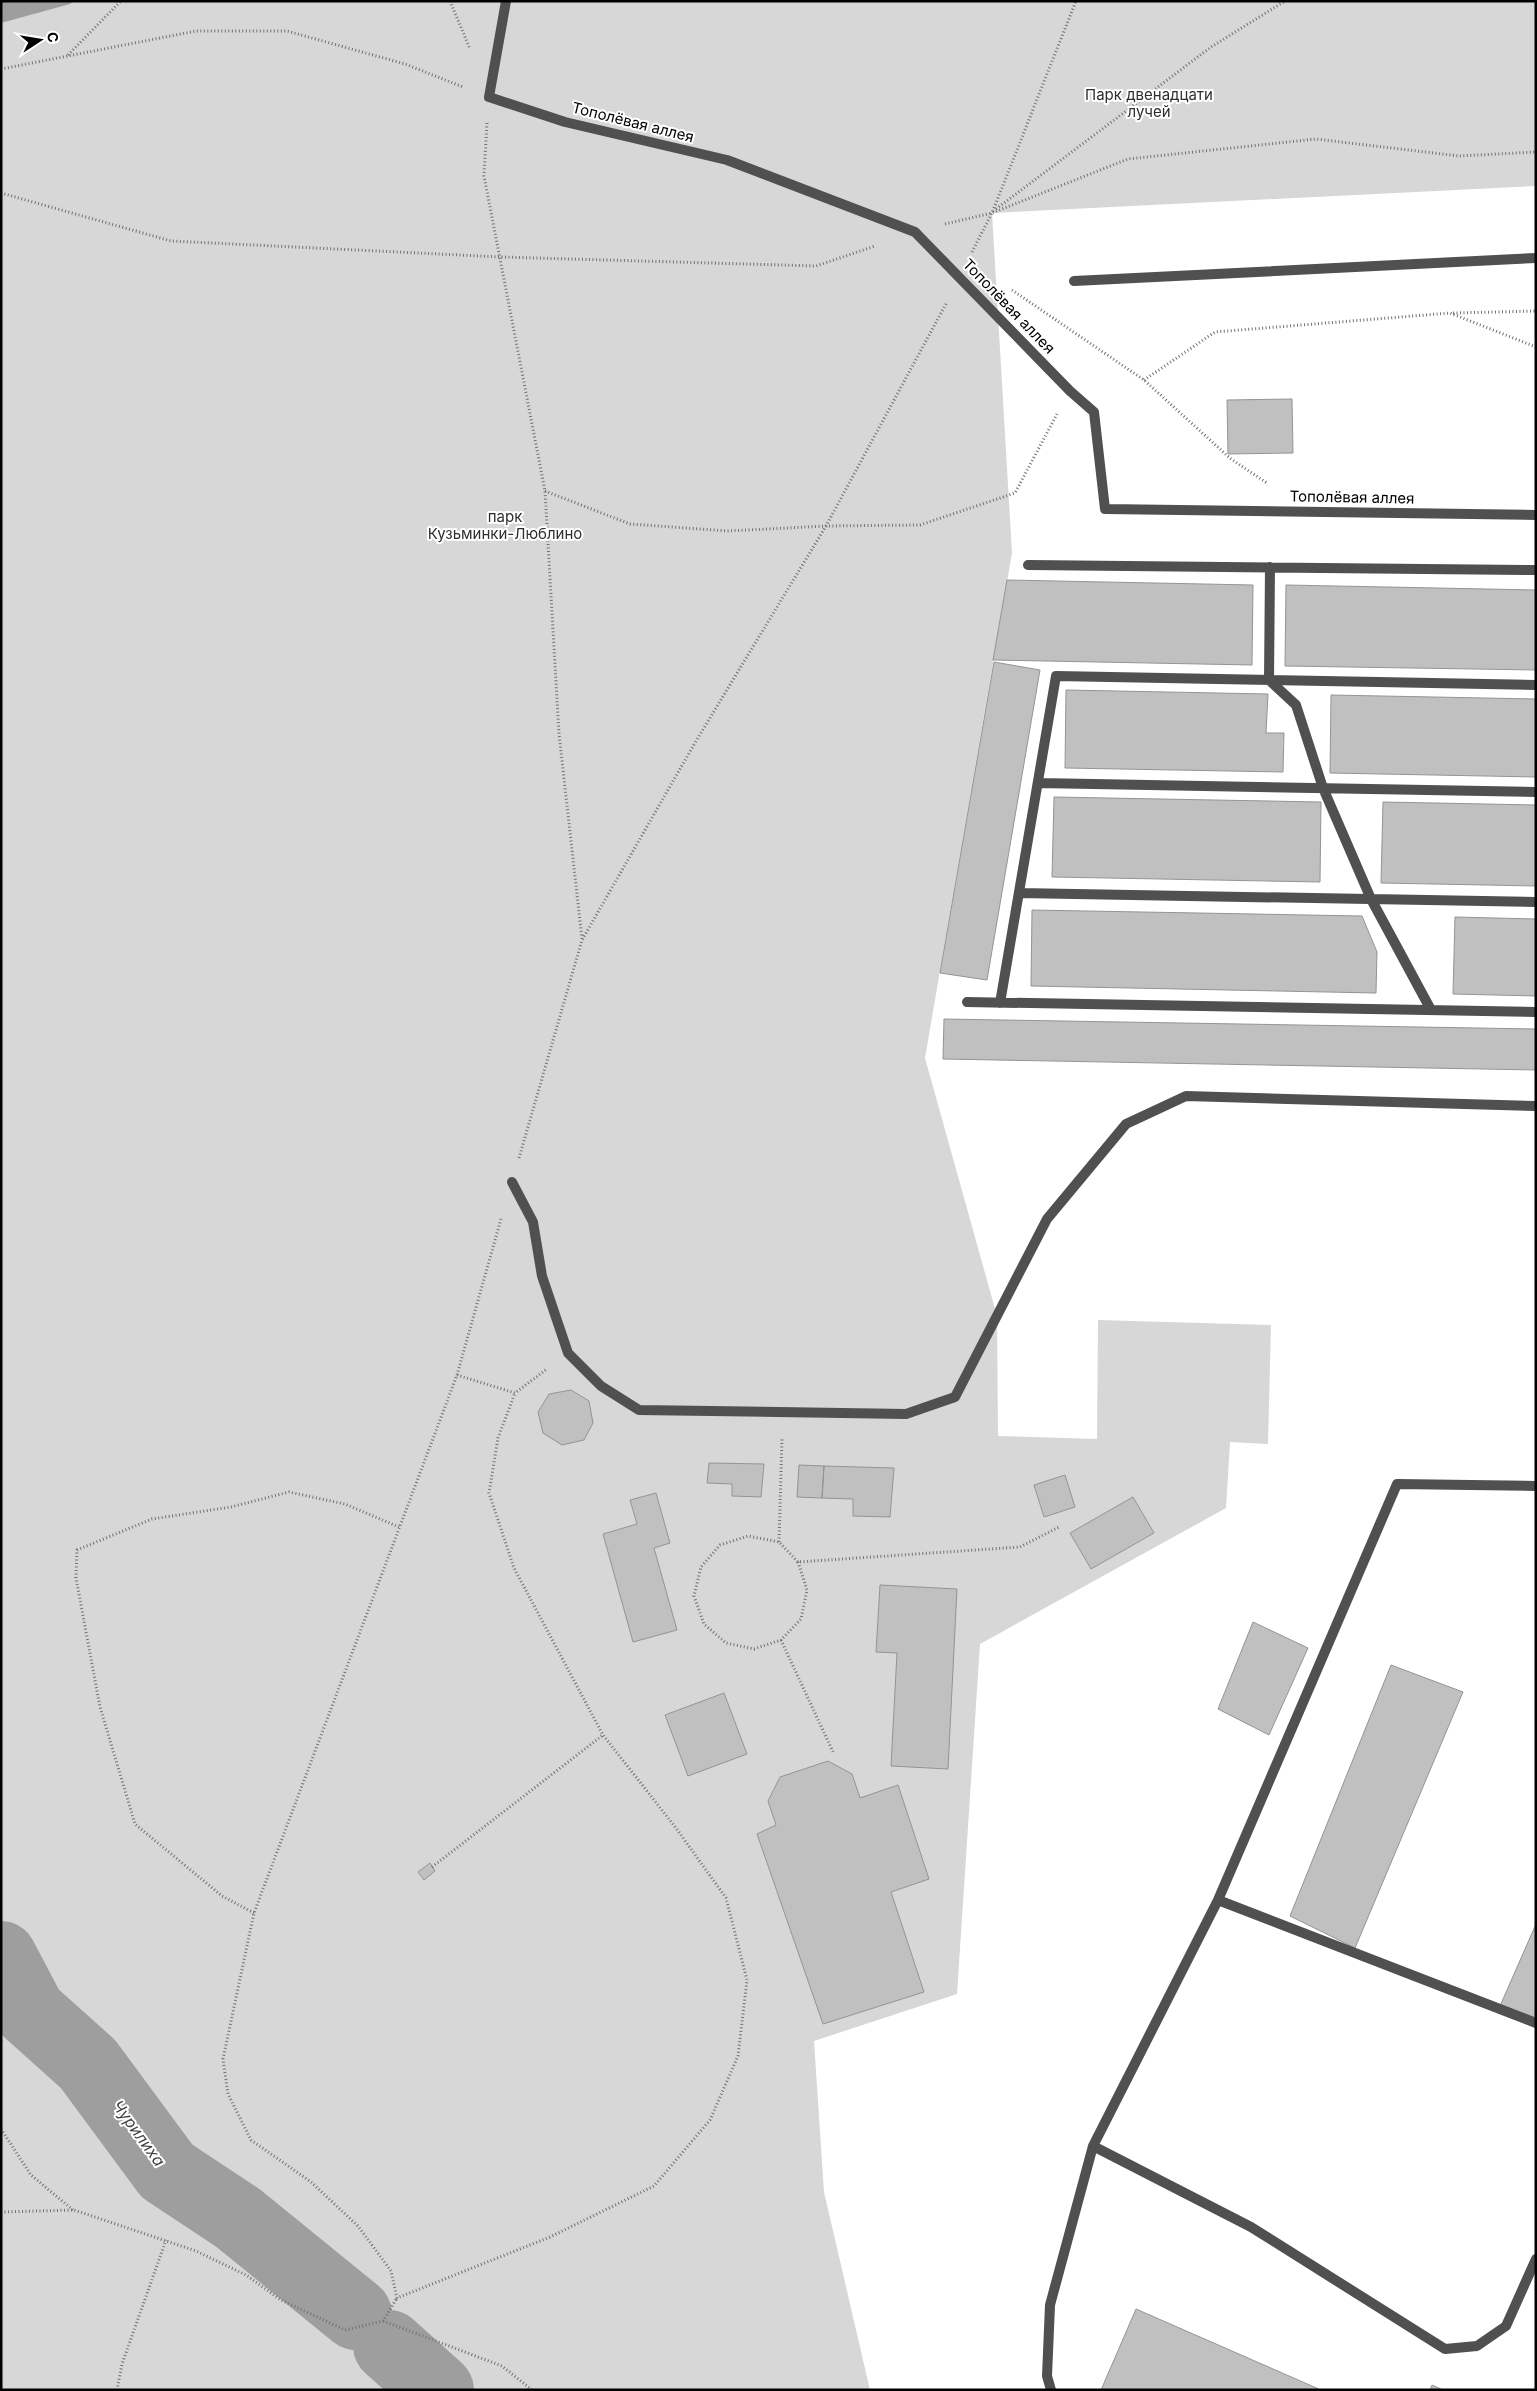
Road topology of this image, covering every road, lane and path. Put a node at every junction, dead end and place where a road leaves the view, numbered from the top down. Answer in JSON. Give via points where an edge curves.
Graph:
{"nodes":[{"id":1,"x":121,"y":1,"type":"edge"},
{"id":2,"x":506,"y":1,"type":"edge"},
{"id":3,"x":1076,"y":1,"type":"edge"},
{"id":4,"x":1285,"y":1,"type":"edge"},
{"id":5,"x":67,"y":55,"type":"junction"},
{"id":6,"x":1,"y":68,"type":"edge"},
{"id":7,"x":488,"y":97,"type":"junction"},
{"id":8,"x":1536,"y":152,"type":"edge"},
{"id":9,"x":1,"y":193,"type":"edge"},
{"id":10,"x":992,"y":213,"type":"junction"},
{"id":11,"x":915,"y":232,"type":"junction"},
{"id":12,"x":501,"y":257,"type":"junction"},
{"id":13,"x":1536,"y":258,"type":"edge"},
{"id":14,"x":960,"y":278,"type":"junction"},
{"id":15,"x":1074,"y":281,"type":"dead end"},
{"id":16,"x":1007,"y":287,"type":"dead end"},
{"id":17,"x":1536,"y":311,"type":"edge"},
{"id":18,"x":1450,"y":313,"type":"junction"},
{"id":19,"x":1536,"y":347,"type":"edge"},
{"id":20,"x":1144,"y":380,"type":"junction"},
{"id":21,"x":1070,"y":391,"type":"junction"},
{"id":22,"x":1270,"y":485,"type":"dead end"},
{"id":23,"x":545,"y":491,"type":"junction"},
{"id":24,"x":1536,"y":515,"type":"edge"},
{"id":25,"x":826,"y":526,"type":"junction"},
{"id":26,"x":1028,"y":565,"type":"dead end"},
{"id":27,"x":1270,"y":567,"type":"junction"},
{"id":28,"x":1536,"y":570,"type":"edge"},
{"id":29,"x":1269,"y":680,"type":"junction"},
{"id":30,"x":1536,"y":685,"type":"edge"},
{"id":31,"x":1038,"y":783,"type":"junction"},
{"id":32,"x":1323,"y":788,"type":"junction"},
{"id":33,"x":1536,"y":792,"type":"edge"},
{"id":34,"x":1019,"y":893,"type":"junction"},
{"id":35,"x":1371,"y":899,"type":"junction"},
{"id":36,"x":1536,"y":902,"type":"edge"},
{"id":37,"x":967,"y":1002,"type":"dead end"},
{"id":38,"x":1000,"y":1003,"type":"junction"},
{"id":39,"x":1431,"y":1010,"type":"junction"},
{"id":40,"x":1536,"y":1012,"type":"edge"},
{"id":41,"x":1536,"y":1106,"type":"edge"},
{"id":42,"x":512,"y":1182,"type":"dead end"},
{"id":43,"x":568,"y":1353,"type":"junction"},
{"id":44,"x":456,"y":1375,"type":"dead end"},
{"id":45,"x":515,"y":1392,"type":"junction"},
{"id":46,"x":782,"y":1412,"type":"junction"},
{"id":47,"x":419,"y":1471,"type":"dead end"},
{"id":48,"x":1536,"y":1486,"type":"edge"},
{"id":49,"x":399,"y":1526,"type":"junction"},
{"id":50,"x":1059,"y":1527,"type":"dead end"},
{"id":51,"x":779,"y":1542,"type":"junction"},
{"id":52,"x":798,"y":1562,"type":"junction"},
{"id":53,"x":782,"y":1640,"type":"junction"},
{"id":54,"x":603,"y":1735,"type":"junction"},
{"id":55,"x":834,"y":1754,"type":"dead end"},
{"id":56,"x":432,"y":1867,"type":"dead end"},
{"id":57,"x":1218,"y":1900,"type":"junction"},
{"id":58,"x":254,"y":1913,"type":"junction"},
{"id":59,"x":1536,"y":2022,"type":"edge"},
{"id":60,"x":1,"y":2129,"type":"edge"},
{"id":61,"x":1093,"y":2146,"type":"junction"},
{"id":62,"x":74,"y":2210,"type":"junction"},
{"id":63,"x":1,"y":2212,"type":"edge"},
{"id":64,"x":166,"y":2240,"type":"junction"},
{"id":65,"x":1536,"y":2260,"type":"edge"},
{"id":66,"x":397,"y":2298,"type":"junction"},
{"id":67,"x":383,"y":2321,"type":"junction"},
{"id":68,"x":117,"y":2390,"type":"edge"},
{"id":69,"x":532,"y":2390,"type":"edge"},
{"id":70,"x":1051,"y":2390,"type":"edge"}],
"edges":[{"from":1,"to":5,"type":"path"},
{"from":2,"to":7,"type":"street"},
{"from":3,"to":10,"type":"path"},
{"from":4,"to":10,"type":"path","via":[[1211,47]]},
{"from":5,"to":6,"type":"path"},
{"from":5,"to":7,"type":"path","via":[[196,30],[286,31],[405,64]]},
{"from":7,"to":11,"type":"street","name":"Тополёвая аллея","via":[[566,122],[727,160]]},
{"from":7,"to":12,"type":"path","via":[[484,176]]},
{"from":8,"to":10,"type":"path","via":[[1459,156],[1316,139],[1128,159]]},
{"from":9,"to":12,"type":"path","via":[[171,241]]},
{"from":10,"to":11,"type":"path"},
{"from":10,"to":14,"type":"path"},
{"from":11,"to":12,"type":"path","via":[[816,266]]},
{"from":11,"to":14,"type":"street","name":"Тополёвая аллея"},
{"from":12,"to":23,"type":"path"},
{"from":13,"to":15,"type":"street"},
{"from":14,"to":21,"type":"street","name":"Тополёвая аллея"},
{"from":14,"to":25,"type":"path"},
{"from":16,"to":20,"type":"path"},
{"from":17,"to":18,"type":"path"},
{"from":18,"to":19,"type":"path"},
{"from":18,"to":20,"type":"path","via":[[1215,332]]},
{"from":20,"to":22,"type":"path","via":[[1231,459]]},
{"from":21,"to":24,"type":"street","name":"Тополёвая аллея","via":[[1094,412],[1105,509]]},
{"from":21,"to":25,"type":"path","via":[[1015,492],[920,525]]},
{"from":23,"to":25,"type":"path","via":[[630,524],[727,531]]},
{"from":23,"to":25,"type":"path","via":[[559,734],[582,940],[701,732]]},
{"from":26,"to":27,"type":"street"},
{"from":27,"to":28,"type":"street"},
{"from":27,"to":29,"type":"street"},
{"from":29,"to":30,"type":"street"},
{"from":29,"to":31,"type":"street","via":[[1056,676]]},
{"from":29,"to":32,"type":"street","via":[[1296,705]]},
{"from":31,"to":32,"type":"street"},
{"from":31,"to":34,"type":"street"},
{"from":32,"to":33,"type":"street"},
{"from":32,"to":35,"type":"street"},
{"from":34,"to":35,"type":"street"},
{"from":34,"to":38,"type":"street"},
{"from":35,"to":36,"type":"street"},
{"from":35,"to":39,"type":"street"},
{"from":37,"to":38,"type":"street"},
{"from":38,"to":39,"type":"street"},
{"from":39,"to":40,"type":"street"},
{"from":41,"to":46,"type":"street","via":[[1186,1096],[1126,1124],[1047,1219],[955,1397],[906,1414]]},
{"from":42,"to":43,"type":"street","via":[[533,1222],[542,1276]]},
{"from":43,"to":45,"type":"path"},
{"from":43,"to":46,"type":"street","via":[[601,1386],[639,1410]]},
{"from":44,"to":45,"type":"path"},
{"from":45,"to":54,"type":"path","via":[[498,1438],[489,1493],[514,1568]]},
{"from":46,"to":51,"type":"path"},
{"from":47,"to":49,"type":"path"},
{"from":48,"to":57,"type":"street","via":[[1397,1484]]},
{"from":49,"to":58,"type":"path"},
{"from":49,"to":58,"type":"path","via":[[345,1504],[289,1492],[231,1507],[152,1519],[76,1550],[76,1578],[100,1707],[135,1824],[222,1896]]},
{"from":50,"to":52,"type":"path","via":[[1020,1547]]},
{"from":51,"to":52,"type":"path"},
{"from":51,"to":53,"type":"path","via":[[748,1536],[720,1546],[700,1567],[694,1596],[704,1624],[726,1643],[754,1649]]},
{"from":52,"to":53,"type":"path","via":[[807,1590],[801,1618]]},
{"from":53,"to":55,"type":"path"},
{"from":54,"to":56,"type":"path"},
{"from":54,"to":66,"type":"path","via":[[726,1898],[747,1980],[738,2056],[710,2120],[654,2186],[550,2237]]},
{"from":57,"to":59,"type":"street"},
{"from":57,"to":61,"type":"street"},
{"from":58,"to":66,"type":"path","via":[[223,2059],[228,2094],[252,2140],[312,2182],[358,2226],[391,2271]]},
{"from":60,"to":62,"type":"path","via":[[31,2175]]},
{"from":61,"to":65,"type":"street","via":[[1251,2227],[1445,2349],[1477,2346],[1506,2326]]},
{"from":61,"to":70,"type":"street","via":[[1050,2305],[1047,2376]]},
{"from":62,"to":63,"type":"path"},
{"from":62,"to":64,"type":"path"},
{"from":64,"to":67,"type":"path","via":[[246,2275],[281,2300],[345,2330]]},
{"from":64,"to":68,"type":"path","via":[[122,2364]]},
{"from":66,"to":67,"type":"path"},
{"from":67,"to":69,"type":"path","via":[[502,2366]]}]}
